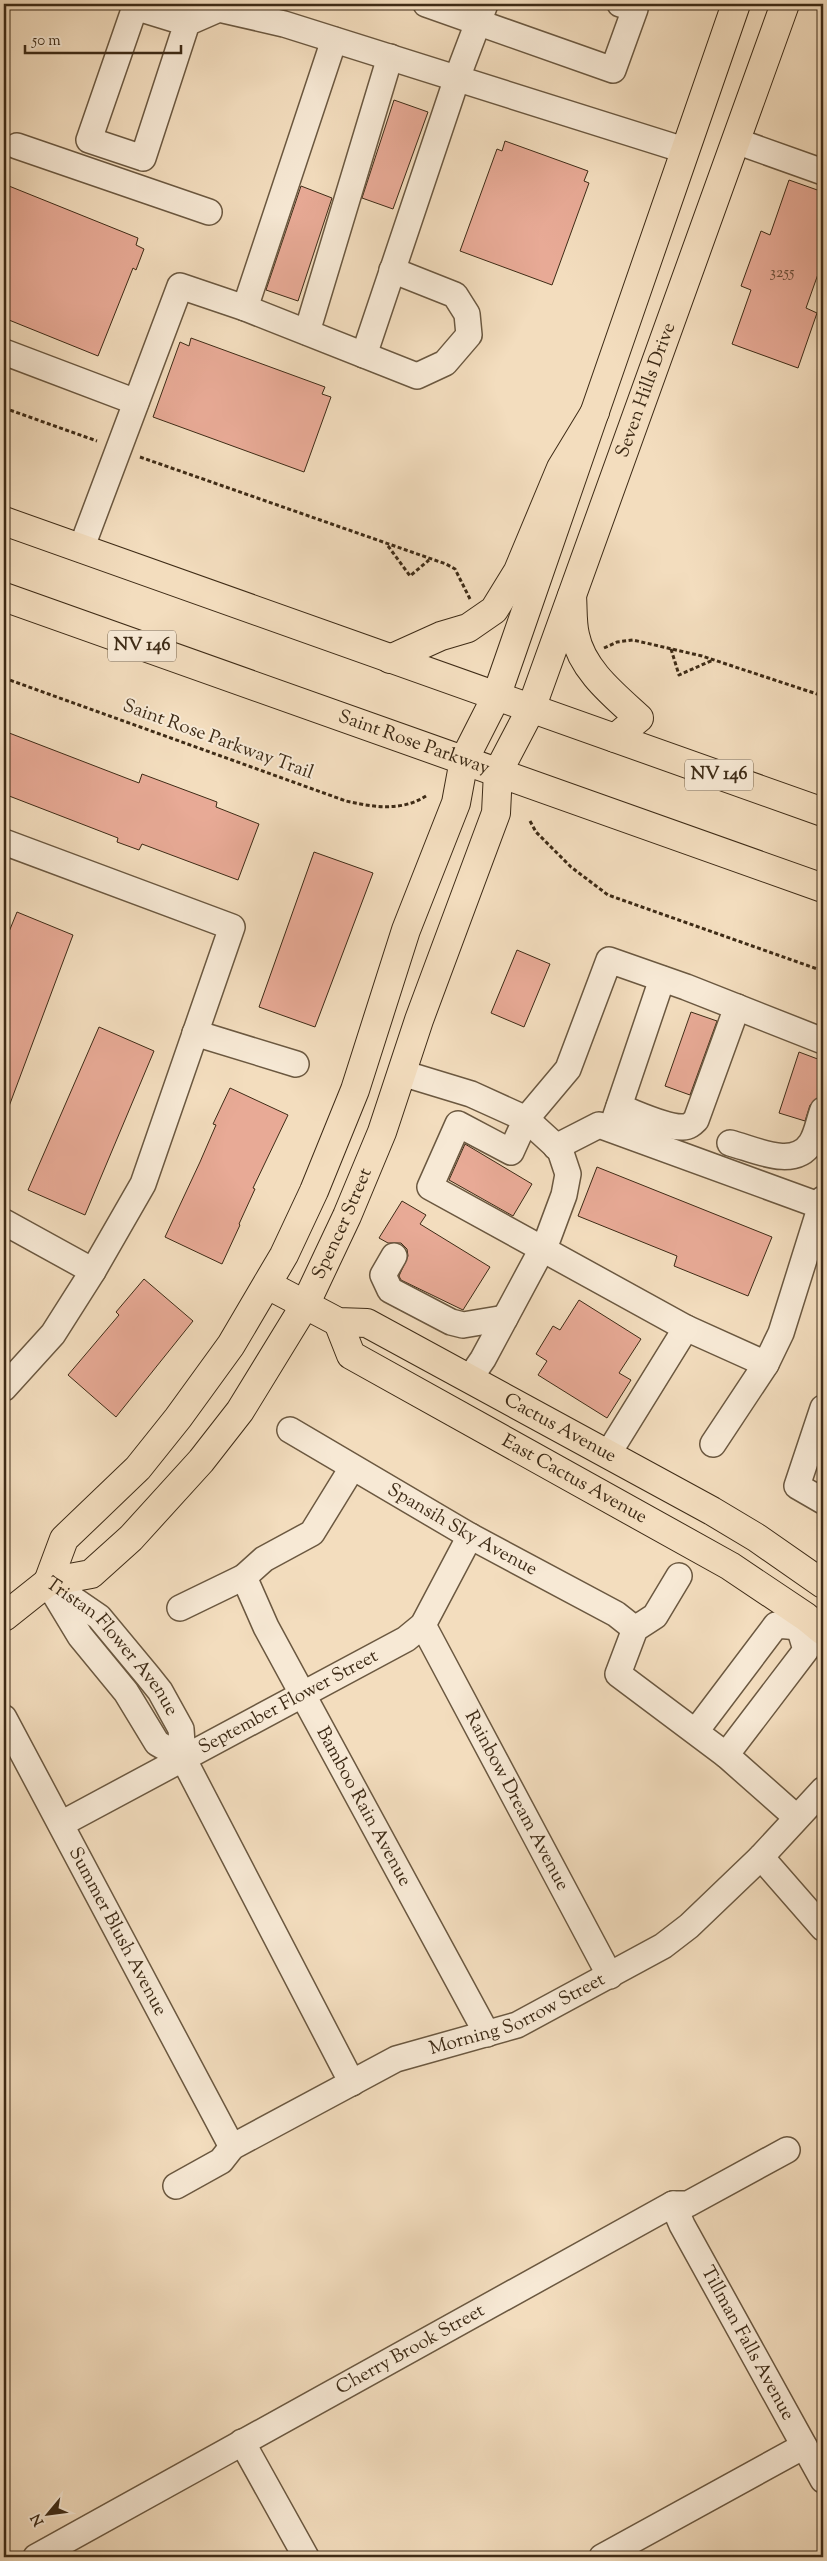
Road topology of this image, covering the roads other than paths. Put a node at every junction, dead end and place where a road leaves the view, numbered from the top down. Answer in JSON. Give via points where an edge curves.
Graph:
{"nodes":[{"id":1,"x":426,"y":4,"type":"edge"},
{"id":2,"x":736,"y":4,"type":"edge"},
{"id":3,"x":785,"y":4,"type":"edge"},
{"id":4,"x":631,"y":6,"type":"edge"},
{"id":5,"x":482,"y":13,"type":"edge"},
{"id":6,"x":287,"y":14,"type":"edge"},
{"id":7,"x":187,"y":23,"type":"junction"},
{"id":8,"x":334,"y":40,"type":"junction"},
{"id":9,"x":390,"y":57,"type":"junction"},
{"id":10,"x":457,"y":78,"type":"junction"},
{"id":11,"x":736,"y":141,"type":"junction"},
{"id":12,"x":17,"y":146,"type":"dead end"},
{"id":13,"x":684,"y":150,"type":"junction"},
{"id":14,"x":823,"y":172,"type":"edge"},
{"id":15,"x":209,"y":212,"type":"dead end"},
{"id":16,"x":392,"y":270,"type":"junction"},
{"id":17,"x":245,"y":308,"type":"junction"},
{"id":18,"x":306,"y":332,"type":"junction"},
{"id":19,"x":4,"y":352,"type":"edge"},
{"id":20,"x":364,"y":355,"type":"junction"},
{"id":21,"x":136,"y":402,"type":"junction"},
{"id":22,"x":595,"y":412,"type":"junction"},
{"id":23,"x":4,"y":521,"type":"edge"},
{"id":24,"x":81,"y":549,"type":"junction"},
{"id":25,"x":4,"y":596,"type":"edge"},
{"id":26,"x":572,"y":596,"type":"junction"},
{"id":27,"x":390,"y":659,"type":"junction"},
{"id":28,"x":496,"y":697,"type":"junction"},
{"id":29,"x":531,"y":709,"type":"junction"},
{"id":30,"x":615,"y":738,"type":"junction"},
{"id":31,"x":464,"y":760,"type":"junction"},
{"id":32,"x":498,"y":772,"type":"junction"},
{"id":33,"x":823,"y":812,"type":"edge"},
{"id":34,"x":4,"y":842,"type":"edge"},
{"id":35,"x":823,"y":888,"type":"edge"},
{"id":36,"x":662,"y":979,"type":"junction"},
{"id":37,"x":737,"y":1007,"type":"junction"},
{"id":38,"x":195,"y":1033,"type":"junction"},
{"id":39,"x":823,"y":1041,"type":"edge"},
{"id":40,"x":296,"y":1064,"type":"dead end"},
{"id":41,"x":402,"y":1073,"type":"junction"},
{"id":42,"x":619,"y":1107,"type":"junction"},
{"id":43,"x":823,"y":1110,"type":"edge"},
{"id":44,"x":526,"y":1118,"type":"junction"},
{"id":45,"x":611,"y":1130,"type":"junction"},
{"id":46,"x":730,"y":1143,"type":"dead end"},
{"id":47,"x":556,"y":1147,"type":"junction"},
{"id":48,"x":822,"y":1202,"type":"edge"},
{"id":49,"x":4,"y":1222,"type":"edge"},
{"id":50,"x":542,"y":1248,"type":"junction"},
{"id":51,"x":394,"y":1256,"type":"dead end"},
{"id":52,"x":93,"y":1271,"type":"junction"},
{"id":53,"x":287,"y":1295,"type":"junction"},
{"id":54,"x":505,"y":1318,"type":"junction"},
{"id":55,"x":338,"y":1322,"type":"junction"},
{"id":56,"x":686,"y":1328,"type":"junction"},
{"id":57,"x":766,"y":1364,"type":"junction"},
{"id":58,"x":470,"y":1378,"type":"junction"},
{"id":59,"x":4,"y":1388,"type":"edge"},
{"id":60,"x":823,"y":1408,"type":"edge"},
{"id":61,"x":290,"y":1430,"type":"dead end"},
{"id":62,"x":486,"y":1430,"type":"junction"},
{"id":63,"x":713,"y":1444,"type":"dead end"},
{"id":64,"x":608,"y":1454,"type":"junction"},
{"id":65,"x":352,"y":1468,"type":"junction"},
{"id":66,"x":823,"y":1501,"type":"edge"},
{"id":67,"x":712,"y":1511,"type":"junction"},
{"id":68,"x":470,"y":1536,"type":"junction"},
{"id":69,"x":679,"y":1576,"type":"dead end"},
{"id":70,"x":244,"y":1577,"type":"junction"},
{"id":71,"x":48,"y":1582,"type":"junction"},
{"id":72,"x":823,"y":1584,"type":"edge"},
{"id":73,"x":180,"y":1608,"type":"dead end"},
{"id":74,"x":4,"y":1617,"type":"edge"},
{"id":75,"x":813,"y":1622,"type":"edge"},
{"id":76,"x":423,"y":1625,"type":"junction"},
{"id":77,"x":636,"y":1629,"type":"junction"},
{"id":78,"x":140,"y":1666,"type":"junction"},
{"id":79,"x":736,"y":1678,"type":"junction"},
{"id":80,"x":119,"y":1684,"type":"junction"},
{"id":81,"x":303,"y":1694,"type":"junction"},
{"id":82,"x":766,"y":1702,"type":"junction"},
{"id":83,"x":4,"y":1718,"type":"edge"},
{"id":84,"x":696,"y":1731,"type":"junction"},
{"id":85,"x":726,"y":1755,"type":"junction"},
{"id":86,"x":183,"y":1758,"type":"junction"},
{"id":87,"x":823,"y":1790,"type":"edge"},
{"id":88,"x":796,"y":1817,"type":"junction"},
{"id":89,"x":61,"y":1824,"type":"junction"},
{"id":90,"x":761,"y":1857,"type":"junction"},
{"id":91,"x":823,"y":1928,"type":"edge"},
{"id":92,"x":610,"y":1976,"type":"junction"},
{"id":93,"x":486,"y":2034,"type":"junction"},
{"id":94,"x":352,"y":2083,"type":"junction"},
{"id":95,"x":232,"y":2147,"type":"junction"},
{"id":96,"x":787,"y":2150,"type":"dead end"},
{"id":97,"x":176,"y":2186,"type":"dead end"},
{"id":98,"x":673,"y":2204,"type":"junction"},
{"id":99,"x":242,"y":2442,"type":"junction"},
{"id":100,"x":804,"y":2446,"type":"junction"},
{"id":101,"x":823,"y":2480,"type":"edge"},
{"id":102,"x":36,"y":2557,"type":"edge"},
{"id":103,"x":306,"y":2557,"type":"edge"},
{"id":104,"x":602,"y":2557,"type":"edge"}],
"edges":[{"from":1,"to":5,"type":"street"},
{"from":2,"to":13,"type":"main road"},
{"from":3,"to":11,"type":"main road","name":"Seven Hills Drive"},
{"from":4,"to":5,"type":"street","via":[[613,70]]},
{"from":5,"to":10,"type":"street"},
{"from":6,"to":7,"type":"street","via":[[219,9]]},
{"from":6,"to":8,"type":"street"},
{"from":7,"to":7,"type":"street","via":[[136,7],[90,140],[143,158]]},
{"from":8,"to":9,"type":"street"},
{"from":8,"to":17,"type":"street"},
{"from":9,"to":10,"type":"street"},
{"from":9,"to":18,"type":"street"},
{"from":10,"to":13,"type":"street"},
{"from":10,"to":16,"type":"street"},
{"from":11,"to":14,"type":"street"},
{"from":11,"to":26,"type":"main road","name":"Seven Hills Drive"},
{"from":12,"to":15,"type":"street"},
{"from":13,"to":22,"type":"main road"},
{"from":16,"to":20,"type":"street"},
{"from":16,"to":20,"type":"street","via":[[455,295],[467,314],[469,335],[445,363],[417,376]]},
{"from":17,"to":18,"type":"street"},
{"from":17,"to":21,"type":"street","via":[[180,286]]},
{"from":18,"to":20,"type":"street"},
{"from":19,"to":21,"type":"street"},
{"from":21,"to":24,"type":"street"},
{"from":22,"to":27,"type":"main road","via":[[561,468],[518,572],[494,610],[468,628],[441,636]]},
{"from":22,"to":28,"type":"main road"},
{"from":23,"to":24,"type":"main road","number":"NV 146"},
{"from":24,"to":27,"type":"main road","number":"NV 146"},
{"from":25,"to":31,"type":"main road","name":"Saint Rose Parkway","number":"NV 146"},
{"from":26,"to":29,"type":"main road","name":"Seven Hills Drive"},
{"from":26,"to":30,"type":"main road","via":[[574,634],[583,658],[608,690],[639,718]]},
{"from":27,"to":28,"type":"main road","number":"NV 146"},
{"from":28,"to":29,"type":"main road","number":"NV 146"},
{"from":28,"to":31,"type":"main road"},
{"from":29,"to":30,"type":"main road","number":"NV 146"},
{"from":29,"to":32,"type":"main road","name":"Seven Hills Drive"},
{"from":30,"to":33,"type":"main road","number":"NV 146"},
{"from":31,"to":32,"type":"main road","name":"Saint Rose Parkway","number":"NV 146"},
{"from":31,"to":53,"type":"main road","name":"Spencer Street","via":[[456,803],[406,930],[355,1090],[314,1191]]},
{"from":32,"to":35,"type":"main road","name":"Saint Rose Parkway","number":"NV 146"},
{"from":32,"to":41,"type":"main road","name":"Spencer Street","via":[[496,813]]},
{"from":34,"to":38,"type":"street","via":[[232,927]]},
{"from":36,"to":37,"type":"street"},
{"from":36,"to":42,"type":"street"},
{"from":36,"to":44,"type":"street","via":[[609,960],[568,1069]]},
{"from":37,"to":39,"type":"street"},
{"from":37,"to":42,"type":"street","via":[[696,1120],[691,1125],[683,1128]]},
{"from":38,"to":40,"type":"street"},
{"from":38,"to":52,"type":"street","via":[[143,1184]]},
{"from":41,"to":44,"type":"street","via":[[471,1094]]},
{"from":41,"to":53,"type":"main road","name":"Spencer Street","via":[[364,1176]]},
{"from":42,"to":45,"type":"street"},
{"from":43,"to":46,"type":"street","via":[[811,1142],[803,1152],[794,1156],[779,1156]]},
{"from":44,"to":47,"type":"street"},
{"from":44,"to":50,"type":"street","via":[[511,1152],[458,1124],[430,1187]]},
{"from":45,"to":47,"type":"street","via":[[599,1125]]},
{"from":45,"to":48,"type":"street"},
{"from":47,"to":50,"type":"street","via":[[568,1174],[564,1195]]},
{"from":48,"to":57,"type":"street","via":[[781,1333]]},
{"from":49,"to":52,"type":"street"},
{"from":50,"to":54,"type":"street"},
{"from":50,"to":56,"type":"street"},
{"from":51,"to":54,"type":"street","via":[[383,1275],[390,1290],[463,1325]]},
{"from":52,"to":59,"type":"street","via":[[53,1334]]},
{"from":53,"to":55,"type":"main road","name":"Cactus Avenue"},
{"from":53,"to":71,"type":"main road","name":"Spencer Street","via":[[225,1353],[138,1468],[64,1539]]},
{"from":53,"to":71,"type":"main road","name":"Spencer Street","via":[[240,1412],[166,1500],[91,1574]]},
{"from":54,"to":58,"type":"street"},
{"from":55,"to":58,"type":"main road","name":"Cactus Avenue","via":[[367,1323]]},
{"from":55,"to":62,"type":"main road","name":"East Cactus Avenue","via":[[351,1356]]},
{"from":56,"to":57,"type":"street"},
{"from":56,"to":64,"type":"street"},
{"from":57,"to":63,"type":"street"},
{"from":58,"to":64,"type":"main road","name":"Cactus Avenue"},
{"from":60,"to":66,"type":"street","via":[[797,1486]]},
{"from":61,"to":65,"type":"street","name":"Spansih Sky Avenue"},
{"from":62,"to":64,"type":"main road","via":[[508,1429],[590,1465]]},
{"from":62,"to":75,"type":"main road","name":"East Cactus Avenue","via":[[730,1566]]},
{"from":64,"to":67,"type":"main road","name":"Cactus Avenue"},
{"from":65,"to":68,"type":"street","name":"Spansih Sky Avenue"},
{"from":65,"to":70,"type":"street","via":[[312,1533],[264,1559]]},
{"from":67,"to":72,"type":"main road","name":"Cactus Avenue"},
{"from":67,"to":75,"type":"main road","via":[[716,1523],[726,1535],[794,1588]]},
{"from":68,"to":76,"type":"street","name":"September Flower Street"},
{"from":68,"to":77,"type":"street","name":"Spansih Sky Avenue","via":[[616,1614]]},
{"from":69,"to":77,"type":"street","via":[[655,1616]]},
{"from":70,"to":73,"type":"street"},
{"from":70,"to":81,"type":"street","name":"Bamboo Rain Avenue","via":[[266,1627]]},
{"from":71,"to":74,"type":"main road","name":"Spencer Street"},
{"from":71,"to":78,"type":"street","name":"Tristan Flower Avenue","via":[[99,1617]]},
{"from":71,"to":80,"type":"street","name":"Tristan Flower Avenue","via":[[80,1636]]},
{"from":75,"to":79,"type":"street","via":[[776,1625]]},
{"from":75,"to":82,"type":"street","via":[[806,1650]]},
{"from":76,"to":81,"type":"street","name":"September Flower Street","via":[[400,1642]]},
{"from":76,"to":92,"type":"street","name":"Rainbow Dream Avenue"},
{"from":77,"to":84,"type":"street","via":[[618,1674]]},
{"from":78,"to":80,"type":"street"},
{"from":78,"to":86,"type":"street","name":"Tristan Flower Avenue","via":[[160,1691],[181,1729]]},
{"from":79,"to":82,"type":"street"},
{"from":79,"to":84,"type":"street"},
{"from":80,"to":86,"type":"street","name":"Tristan Flower Avenue","via":[[157,1743]]},
{"from":81,"to":86,"type":"street","name":"September Flower Street"},
{"from":81,"to":93,"type":"street","name":"Bamboo Rain Avenue"},
{"from":82,"to":85,"type":"street"},
{"from":83,"to":89,"type":"street","name":"Summer Blush Avenue"},
{"from":84,"to":85,"type":"street"},
{"from":85,"to":88,"type":"street"},
{"from":86,"to":89,"type":"street","name":"September Flower Street"},
{"from":86,"to":94,"type":"street","name":"Tristan Flower Avenue"},
{"from":87,"to":88,"type":"street","name":"Morning Sorrow Street"},
{"from":88,"to":90,"type":"street","name":"Morning Sorrow Street"},
{"from":89,"to":95,"type":"street","name":"Summer Blush Avenue"},
{"from":90,"to":91,"type":"street"},
{"from":90,"to":92,"type":"street","name":"Morning Sorrow Street","via":[[689,1926],[663,1946]]},
{"from":92,"to":93,"type":"street","name":"Morning Sorrow Street","via":[[517,2025]]},
{"from":93,"to":94,"type":"street","name":"Morning Sorrow Street","via":[[396,2058]]},
{"from":94,"to":95,"type":"street","name":"Morning Sorrow Street"},
{"from":95,"to":97,"type":"street","name":"Morning Sorrow Street","via":[[221,2161]]},
{"from":96,"to":98,"type":"street","name":"Cherry Brook Street","via":[[688,2204]]},
{"from":98,"to":99,"type":"street","name":"Cherry Brook Street"},
{"from":98,"to":100,"type":"street","name":"Tillman Falls Avenue"},
{"from":99,"to":102,"type":"street","name":"Cherry Brook Street"},
{"from":99,"to":103,"type":"street"},
{"from":100,"to":101,"type":"street","name":"Tillman Falls Avenue"},
{"from":100,"to":104,"type":"street"}]}
